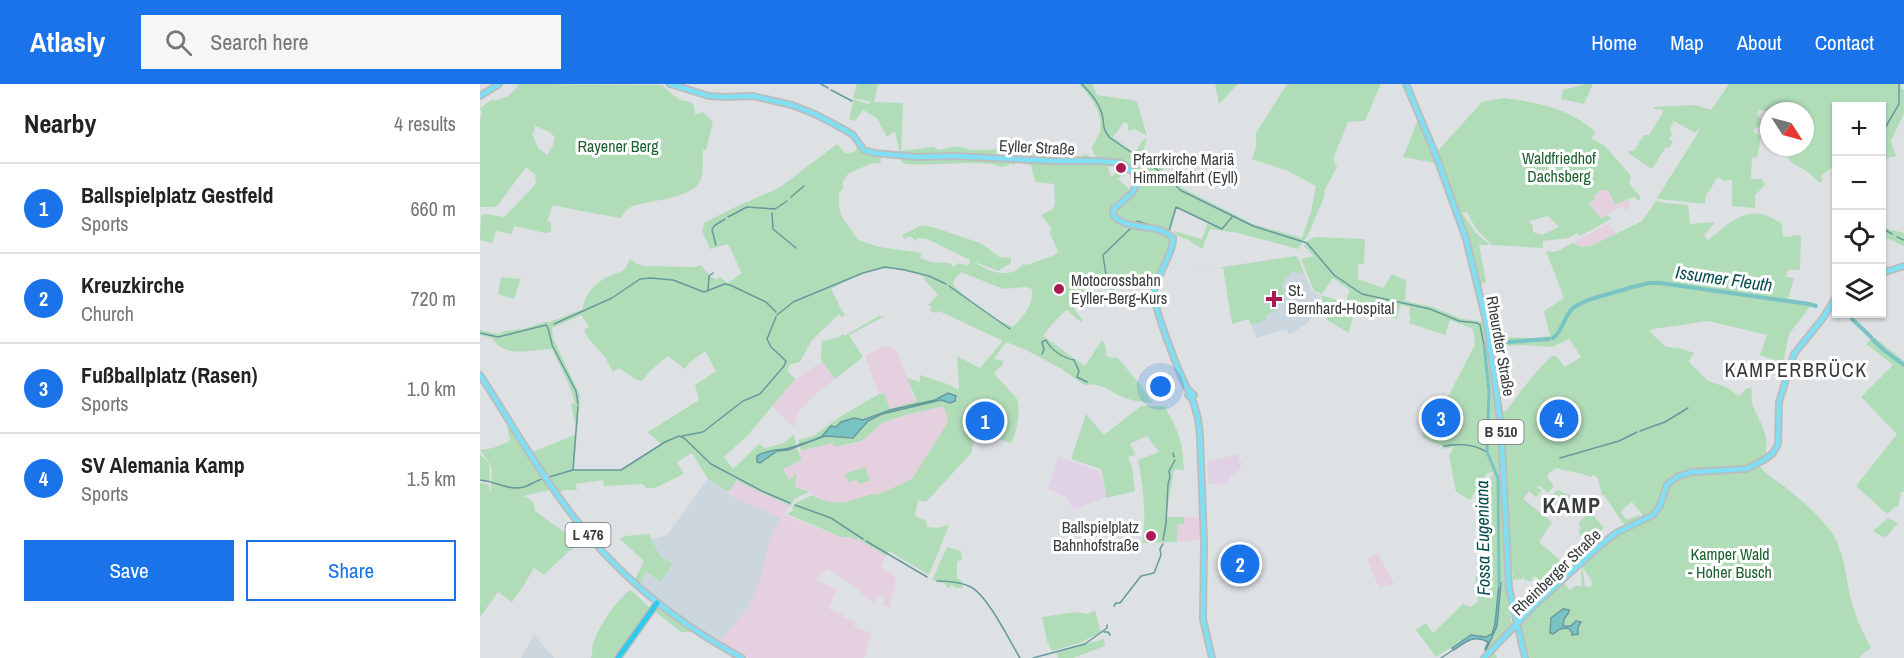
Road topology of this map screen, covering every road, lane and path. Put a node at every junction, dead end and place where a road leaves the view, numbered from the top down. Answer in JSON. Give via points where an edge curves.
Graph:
{"nodes":[{"id":1,"x":499,"y":84,"type":"edge"},
{"id":2,"x":670,"y":84,"type":"edge"},
{"id":3,"x":1406,"y":84,"type":"edge"},
{"id":4,"x":480,"y":96,"type":"edge"},
{"id":5,"x":1904,"y":266,"type":"edge"},
{"id":6,"x":1886,"y":271,"type":"edge"},
{"id":7,"x":1832,"y":303,"type":"edge"},
{"id":8,"x":480,"y":375,"type":"edge"},
{"id":9,"x":657,"y":603,"type":"junction"},
{"id":10,"x":1516,"y":624,"type":"junction"},
{"id":11,"x":1486,"y":656,"type":"edge"},
{"id":12,"x":618,"y":658,"type":"edge"},
{"id":13,"x":742,"y":658,"type":"edge"},
{"id":14,"x":1212,"y":658,"type":"edge"},
{"id":15,"x":1525,"y":658,"type":"edge"}],
"edges":[{"from":1,"to":4,"type":"main road"},
{"from":2,"to":14,"type":"main road","name":"Eyller Straße","via":[[709,96],[753,96],[792,105],[845,130],[864,150],[874,153],[1098,160],[1125,165],[1134,173],[1136,186],[1113,215],[1120,222],[1173,238],[1154,299],[1198,418],[1203,619]]},
{"from":3,"to":10,"type":"main road","name":"Rheurdter Straße","number":"B 510","via":[[1466,239],[1487,325],[1501,427],[1509,588]]},
{"from":5,"to":6,"type":"main road"},
{"from":7,"to":10,"type":"main road","name":"Rheinberger Straße","via":[[1794,354],[1779,402],[1777,447],[1773,453],[1746,469],[1685,473],[1669,481],[1653,515],[1608,539]]},
{"from":8,"to":9,"type":"main road","number":"L 476","via":[[568,510],[601,551]]},
{"from":9,"to":12,"type":"highway"},
{"from":9,"to":13,"type":"main road","number":"L 476"},
{"from":10,"to":11,"type":"main road"},
{"from":10,"to":15,"type":"main road","name":"Rheinberger Straße","number":"B 510"}]}
